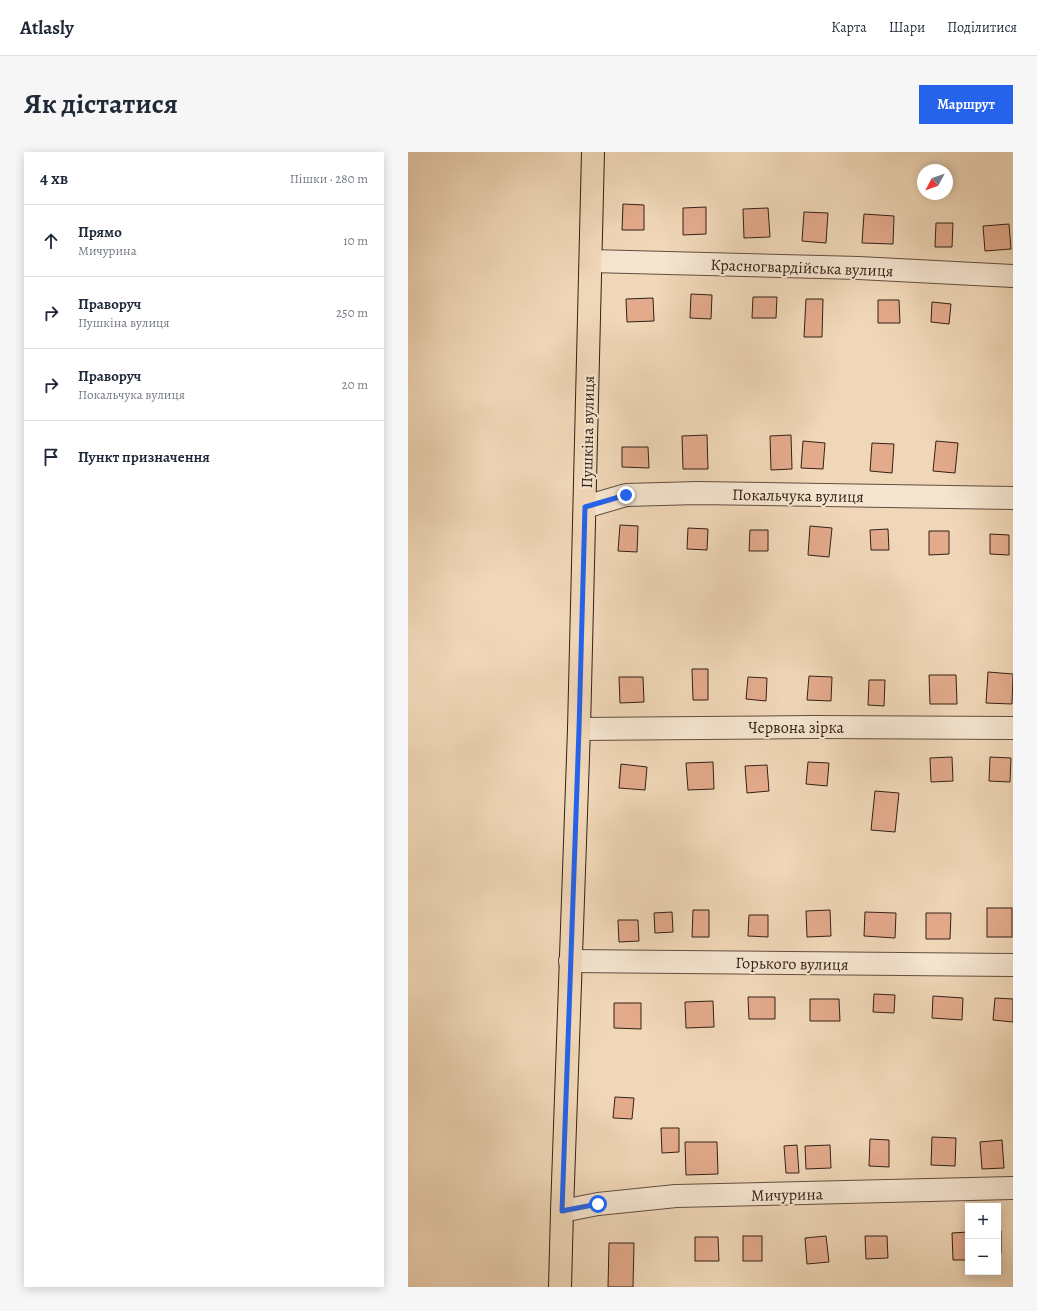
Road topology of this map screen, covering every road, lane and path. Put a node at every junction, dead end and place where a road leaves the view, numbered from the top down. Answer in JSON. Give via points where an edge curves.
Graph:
{"nodes":[{"id":1,"x":593,"y":152,"type":"edge"},
{"id":2,"x":591,"y":261,"type":"junction"},
{"id":3,"x":1013,"y":276,"type":"edge"},
{"id":4,"x":1013,"y":498,"type":"edge"},
{"id":5,"x":585,"y":507,"type":"junction"},
{"id":6,"x":1013,"y":728,"type":"edge"},
{"id":7,"x":579,"y":729,"type":"junction"},
{"id":8,"x":570,"y":961,"type":"junction"},
{"id":9,"x":1013,"y":965,"type":"edge"},
{"id":10,"x":1013,"y":1188,"type":"edge"},
{"id":11,"x":562,"y":1211,"type":"junction"},
{"id":12,"x":560,"y":1287,"type":"edge"}],
"edges":[{"from":1,"to":2,"type":"main road","name":"Пушкіна вулиця"},
{"from":2,"to":3,"type":"street","name":"Красногвардійська вулиця","via":[[859,268]]},
{"from":2,"to":5,"type":"main road","name":"Пушкіна вулиця"},
{"from":4,"to":5,"type":"street","name":"Покальчука вулиця","via":[[697,493],[626,495]]},
{"from":5,"to":7,"type":"main road","name":"Пушкіна вулиця"},
{"from":6,"to":7,"type":"street","name":"Червона зірка"},
{"from":7,"to":8,"type":"main road","name":"Пушкіна вулиця"},
{"from":8,"to":9,"type":"street","name":"Горького вулиця"},
{"from":8,"to":11,"type":"main road","name":"Пушкіна вулиця"},
{"from":10,"to":11,"type":"street","name":"Мичурина","via":[[676,1196],[598,1204]]},
{"from":11,"to":12,"type":"main road","name":"Пушкіна вулиця"}]}
